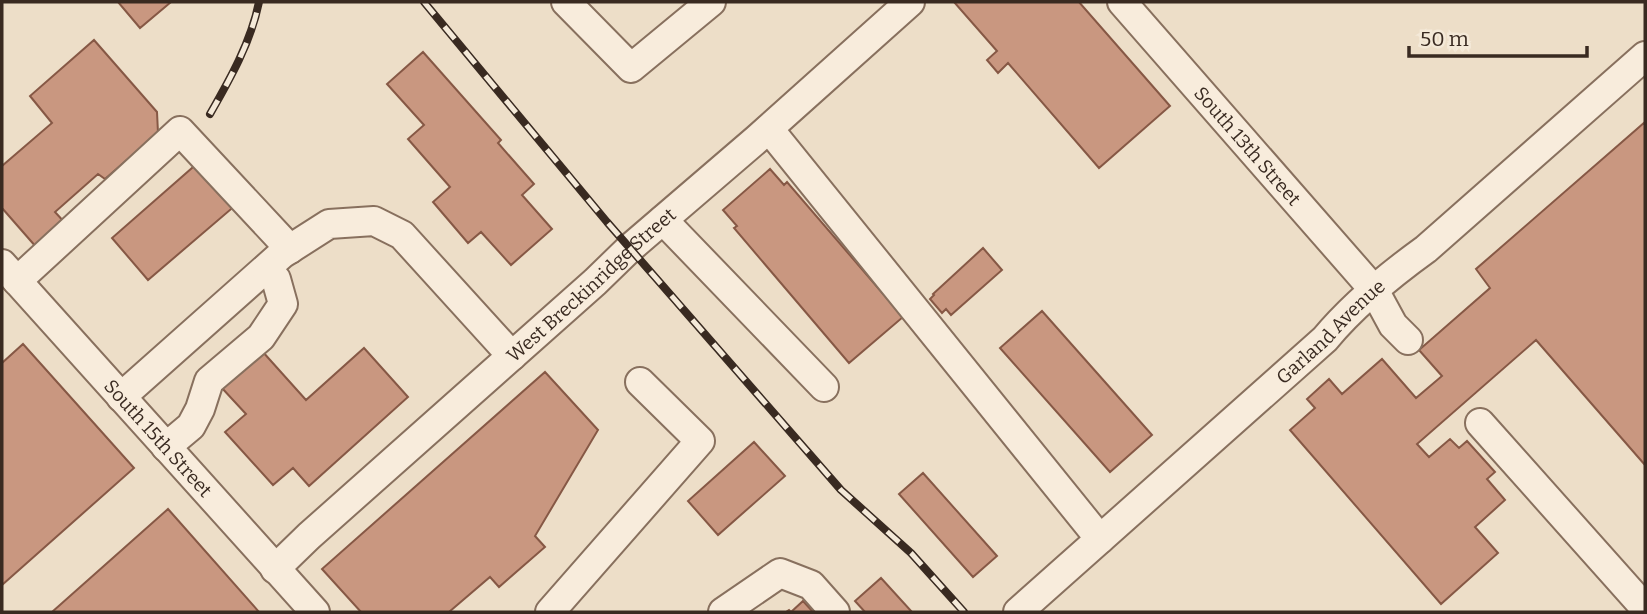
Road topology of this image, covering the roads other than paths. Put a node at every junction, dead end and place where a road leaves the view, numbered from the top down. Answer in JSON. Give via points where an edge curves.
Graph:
{"nodes":[{"id":1,"x":566,"y":2,"type":"edge"},
{"id":2,"x":711,"y":2,"type":"edge"},
{"id":3,"x":910,"y":2,"type":"edge"},
{"id":4,"x":1122,"y":2,"type":"edge"},
{"id":5,"x":1645,"y":56,"type":"edge"},
{"id":6,"x":769,"y":129,"type":"junction"},
{"id":7,"x":663,"y":220,"type":"junction"},
{"id":8,"x":290,"y":249,"type":"junction"},
{"id":9,"x":265,"y":269,"type":"junction"},
{"id":10,"x":9,"y":273,"type":"edge"},
{"id":11,"x":1374,"y":290,"type":"junction"},
{"id":12,"x":1408,"y":340,"type":"dead end"},
{"id":13,"x":512,"y":356,"type":"junction"},
{"id":14,"x":640,"y":382,"type":"dead end"},
{"id":15,"x":824,"y":387,"type":"dead end"},
{"id":16,"x":121,"y":397,"type":"junction"},
{"id":17,"x":1480,"y":423,"type":"dead end"},
{"id":18,"x":166,"y":447,"type":"junction"},
{"id":19,"x":1100,"y":539,"type":"junction"},
{"id":20,"x":275,"y":569,"type":"junction"},
{"id":21,"x":1645,"y":608,"type":"edge"},
{"id":22,"x":315,"y":612,"type":"edge"},
{"id":23,"x":550,"y":612,"type":"edge"},
{"id":24,"x":723,"y":612,"type":"edge"},
{"id":25,"x":835,"y":612,"type":"edge"},
{"id":26,"x":1018,"y":612,"type":"edge"}],
"edges":[{"from":1,"to":2,"type":"street","via":[[631,68]]},
{"from":3,"to":6,"type":"street","name":"West Breckinridge Street"},
{"from":4,"to":11,"type":"street","name":"South 13th Street"},
{"from":5,"to":11,"type":"street","name":"Garland Avenue"},
{"from":6,"to":7,"type":"street","name":"West Breckinridge Street"},
{"from":6,"to":19,"type":"street"},
{"from":7,"to":13,"type":"street","name":"West Breckinridge Street"},
{"from":7,"to":15,"type":"street"},
{"from":8,"to":9,"type":"street"},
{"from":8,"to":10,"type":"street","via":[[180,131]]},
{"from":8,"to":13,"type":"street","via":[[329,224],[374,221],[402,235]]},
{"from":9,"to":16,"type":"street"},
{"from":9,"to":18,"type":"street","via":[[276,279],[283,304],[261,337],[209,381],[191,426]]},
{"from":10,"to":16,"type":"street","name":"South 15th Street"},
{"from":11,"to":12,"type":"street","name":"South 13th Street","via":[[1393,325]]},
{"from":11,"to":19,"type":"street","name":"Garland Avenue"},
{"from":13,"to":20,"type":"street","name":"West Breckinridge Street"},
{"from":14,"to":23,"type":"street","via":[[700,441]]},
{"from":16,"to":18,"type":"street","name":"South 15th Street"},
{"from":17,"to":21,"type":"street"},
{"from":18,"to":20,"type":"street","name":"South 15th Street"},
{"from":19,"to":26,"type":"street","name":"Garland Avenue"},
{"from":20,"to":22,"type":"street","name":"South 15th Street"},
{"from":24,"to":25,"type":"street","via":[[780,573],[811,585]]}]}
